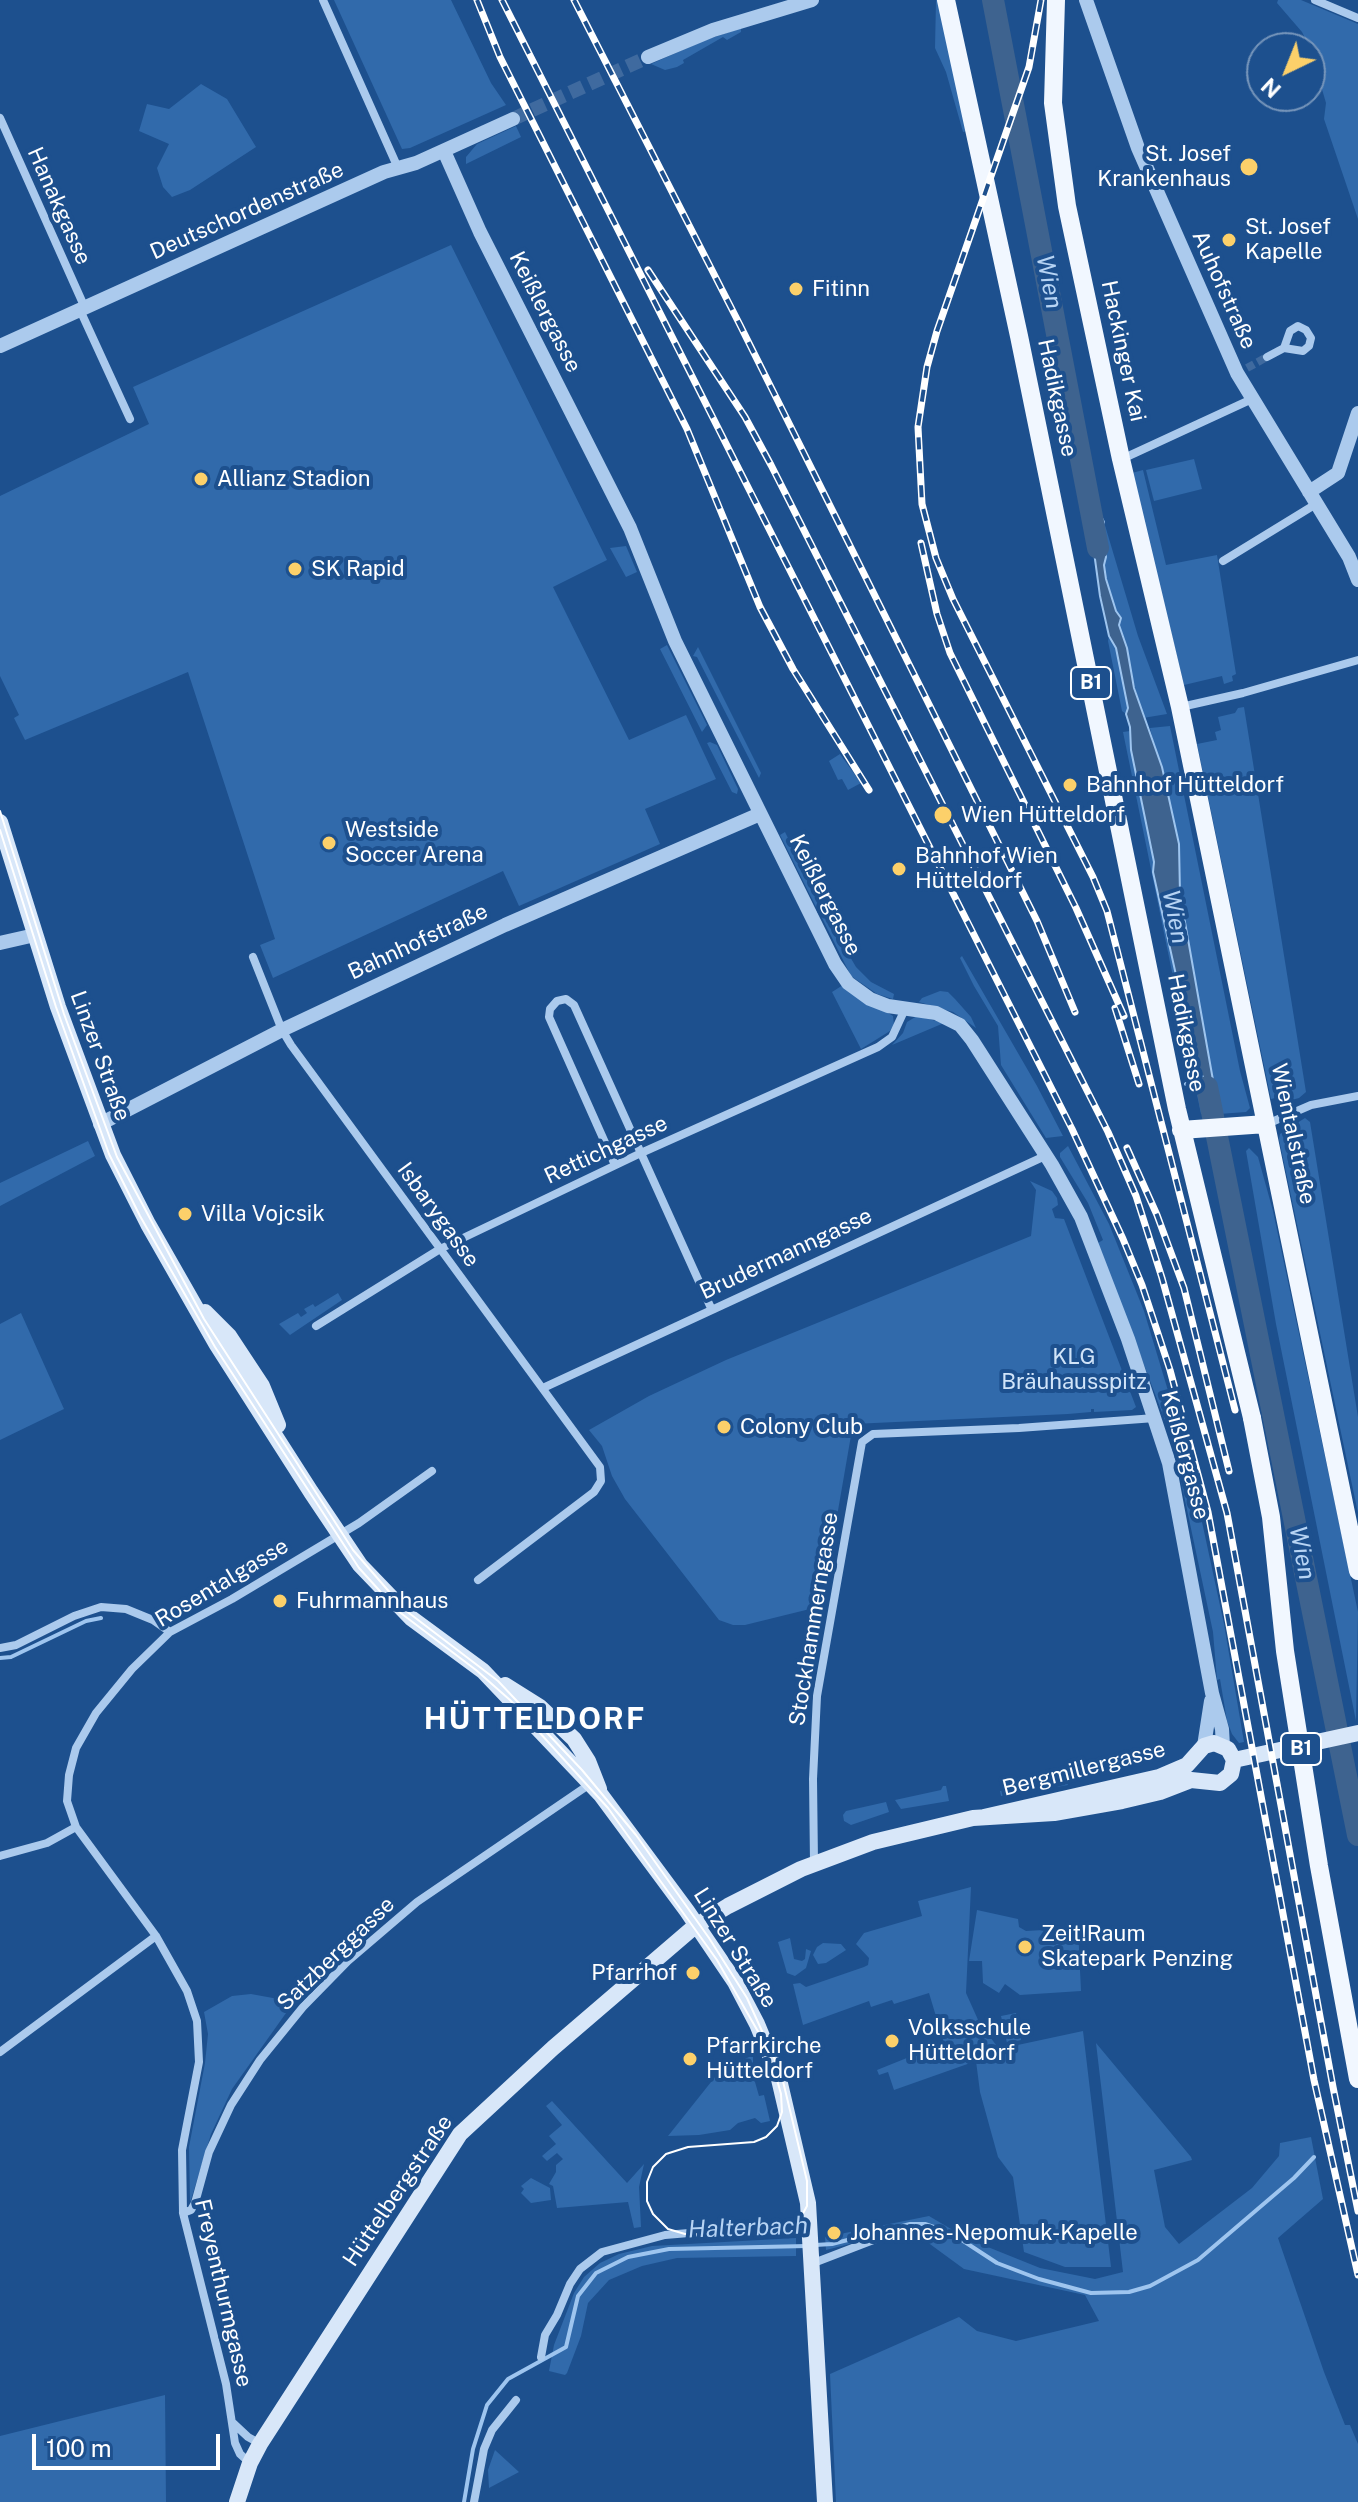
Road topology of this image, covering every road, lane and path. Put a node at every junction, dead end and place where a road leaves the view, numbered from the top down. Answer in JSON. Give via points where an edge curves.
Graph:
{"nodes":[{"id":1,"x":323,"y":0,"type":"edge"},
{"id":2,"x":812,"y":0,"type":"edge"},
{"id":3,"x":946,"y":0,"type":"edge"},
{"id":4,"x":1056,"y":0,"type":"edge"},
{"id":5,"x":1086,"y":0,"type":"edge"},
{"id":6,"x":1315,"y":0,"type":"edge"},
{"id":7,"x":1358,"y":18,"type":"edge"},
{"id":8,"x":648,"y":57,"type":"tunnel mouth"},
{"id":9,"x":0,"y":118,"type":"edge"},
{"id":10,"x":513,"y":119,"type":"tunnel mouth"},
{"id":11,"x":444,"y":151,"type":"junction"},
{"id":12,"x":398,"y":168,"type":"junction"},
{"id":13,"x":82,"y":309,"type":"junction"},
{"id":14,"x":0,"y":346,"type":"edge"},
{"id":15,"x":1284,"y":348,"type":"dead end"},
{"id":16,"x":1267,"y":357,"type":"tunnel mouth"},
{"id":17,"x":1252,"y":399,"type":"junction"},
{"id":18,"x":1358,"y":413,"type":"edge"},
{"id":19,"x":130,"y":419,"type":"dead end"},
{"id":20,"x":1121,"y":459,"type":"junction"},
{"id":21,"x":1312,"y":498,"type":"junction"},
{"id":22,"x":1353,"y":556,"type":"edge"},
{"id":23,"x":1223,"y":561,"type":"dead end"},
{"id":24,"x":1358,"y":580,"type":"edge"},
{"id":25,"x":1358,"y":660,"type":"edge"},
{"id":26,"x":1180,"y":707,"type":"junction"},
{"id":27,"x":760,"y":814,"type":"junction"},
{"id":28,"x":0,"y":822,"type":"edge"},
{"id":29,"x":35,"y":935,"type":"junction"},
{"id":30,"x":0,"y":943,"type":"edge"},
{"id":31,"x":253,"y":957,"type":"dead end"},
{"id":32,"x":905,"y":1009,"type":"junction"},
{"id":33,"x":282,"y":1030,"type":"junction"},
{"id":34,"x":1358,"y":1096,"type":"edge"},
{"id":35,"x":100,"y":1124,"type":"junction"},
{"id":36,"x":1260,"y":1124,"type":"junction"},
{"id":37,"x":1186,"y":1130,"type":"junction"},
{"id":38,"x":641,"y":1153,"type":"junction"},
{"id":39,"x":1045,"y":1156,"type":"junction"},
{"id":40,"x":615,"y":1165,"type":"junction"},
{"id":41,"x":440,"y":1249,"type":"junction"},
{"id":42,"x":711,"y":1308,"type":"junction"},
{"id":43,"x":316,"y":1326,"type":"dead end"},
{"id":44,"x":543,"y":1388,"type":"junction"},
{"id":45,"x":1156,"y":1418,"type":"junction"},
{"id":46,"x":432,"y":1471,"type":"dead end"},
{"id":47,"x":339,"y":1534,"type":"junction"},
{"id":48,"x":1358,"y":1571,"type":"edge"},
{"id":49,"x":478,"y":1580,"type":"dead end"},
{"id":50,"x":170,"y":1632,"type":"junction"},
{"id":51,"x":0,"y":1648,"type":"edge"},
{"id":52,"x":1212,"y":1693,"type":"junction"},
{"id":53,"x":1358,"y":1733,"type":"edge"},
{"id":54,"x":1223,"y":1746,"type":"junction"},
{"id":55,"x":1199,"y":1752,"type":"junction"},
{"id":56,"x":1234,"y":1760,"type":"junction"},
{"id":57,"x":1204,"y":1781,"type":"junction"},
{"id":58,"x":595,"y":1790,"type":"junction"},
{"id":59,"x":984,"y":1817,"type":"junction"},
{"id":60,"x":76,"y":1827,"type":"junction"},
{"id":61,"x":0,"y":1856,"type":"edge"},
{"id":62,"x":814,"y":1863,"type":"junction"},
{"id":63,"x":697,"y":1925,"type":"junction"},
{"id":64,"x":156,"y":1936,"type":"junction"},
{"id":65,"x":0,"y":2052,"type":"edge"},
{"id":66,"x":1358,"y":2079,"type":"edge"},
{"id":67,"x":183,"y":2213,"type":"junction"},
{"id":68,"x":876,"y":2239,"type":"dead end"},
{"id":69,"x":810,"y":2244,"type":"junction"},
{"id":70,"x":541,"y":2357,"type":"dead end"},
{"id":71,"x":516,"y":2400,"type":"dead end"},
{"id":72,"x":232,"y":2422,"type":"junction"},
{"id":73,"x":260,"y":2444,"type":"junction"},
{"id":74,"x":250,"y":2463,"type":"junction"},
{"id":75,"x":237,"y":2502,"type":"edge"},
{"id":76,"x":474,"y":2502,"type":"edge"},
{"id":77,"x":825,"y":2502,"type":"edge"}],
"edges":[{"from":1,"to":12,"type":"street"},
{"from":2,"to":8,"type":"street","via":[[713,30]]},
{"from":3,"to":37,"type":"main road","name":"Hadikgasse","number":"B1"},
{"from":4,"to":20,"type":"main road","name":"Hackinger Kai","via":[[1053,103],[1062,174]]},
{"from":5,"to":17,"type":"street","name":"Auhofstraße","via":[[1138,148]]},
{"from":6,"to":7,"type":"street"},
{"from":9,"to":13,"type":"street","name":"Hanakgasse"},
{"from":10,"to":11,"type":"street","name":"Deutschordenstraße"},
{"from":11,"to":12,"type":"street","name":"Deutschordenstraße"},
{"from":11,"to":27,"type":"street","name":"Keißlergasse","via":[[630,528],[675,641]]},
{"from":12,"to":13,"type":"street","name":"Deutschordenstraße"},
{"from":13,"to":14,"type":"street","name":"Deutschordenstraße"},
{"from":13,"to":19,"type":"street","name":"Hanakgasse"},
{"from":15,"to":16,"type":"street"},
{"from":17,"to":20,"type":"street"},
{"from":17,"to":21,"type":"street","name":"Auhofstraße"},
{"from":18,"to":21,"type":"street","via":[[1338,473]]},
{"from":20,"to":26,"type":"main road","name":"Hackinger Kai"},
{"from":21,"to":22,"type":"street","name":"Auhofstraße"},
{"from":21,"to":23,"type":"street"},
{"from":22,"to":24,"type":"street","name":"Auhofstraße"},
{"from":25,"to":26,"type":"street"},
{"from":26,"to":36,"type":"main road","name":"Wientalstraße"},
{"from":27,"to":32,"type":"street","name":"Keißlergasse","via":[[839,971],[870,999]]},
{"from":27,"to":33,"type":"street","name":"Bahnhofstraße"},
{"from":28,"to":29,"type":"main road","name":"Linzer Straße"},
{"from":29,"to":30,"type":"street"},
{"from":29,"to":35,"type":"main road","name":"Linzer Straße"},
{"from":31,"to":33,"type":"street","name":"Isbarygasse"},
{"from":32,"to":38,"type":"street","name":"Rettichgasse","via":[[892,1037],[878,1047]]},
{"from":32,"to":39,"type":"street","name":"Keißlergasse","via":[[945,1016],[966,1030]]},
{"from":33,"to":35,"type":"street","name":"Bahnhofstraße"},
{"from":33,"to":41,"type":"street","name":"Isbarygasse"},
{"from":34,"to":36,"type":"street","via":[[1311,1105]]},
{"from":35,"to":47,"type":"main road","name":"Linzer Straße","via":[[119,1170],[187,1294],[229,1336],[262,1386],[285,1450]]},
{"from":36,"to":37,"type":"main road"},
{"from":36,"to":48,"type":"main road","name":"Wientalstraße"},
{"from":37,"to":66,"type":"main road","name":"Hadikgasse","number":"B1","bridge":true,"via":[[1271,1517],[1285,1651]]},
{"from":38,"to":40,"type":"street","name":"Rettichgasse"},
{"from":38,"to":40,"type":"street","via":[[574,1005],[566,999],[557,1001],[549,1017]]},
{"from":38,"to":42,"type":"street"},
{"from":39,"to":42,"type":"street","name":"Brudermanngasse"},
{"from":39,"to":45,"type":"street","name":"Keißlergasse","via":[[1085,1227]]},
{"from":40,"to":41,"type":"street","name":"Rettichgasse"},
{"from":41,"to":43,"type":"street","name":"Rettichgasse"},
{"from":41,"to":44,"type":"street","name":"Isbarygasse"},
{"from":42,"to":44,"type":"street","name":"Brudermanngasse"},
{"from":44,"to":49,"type":"street","name":"Isbarygasse","via":[[598,1461],[599,1487]]},
{"from":45,"to":52,"type":"street","name":"Keißlergasse","via":[[1173,1478]]},
{"from":45,"to":62,"type":"street","name":"Stockhammerngasse","via":[[873,1434],[862,1442],[821,1661]]},
{"from":46,"to":47,"type":"street","name":"Rosentalgasse"},
{"from":47,"to":50,"type":"street","name":"Rosentalgasse"},
{"from":47,"to":58,"type":"main road","name":"Linzer Straße","via":[[401,1608],[483,1671]]},
{"from":50,"to":51,"type":"street","via":[[126,1609],[101,1607]]},
{"from":50,"to":60,"type":"street","name":"Rosentalgasse","via":[[106,1700],[76,1748],[67,1787]]},
{"from":52,"to":54,"type":"street","name":"Keißlergasse"},
{"from":52,"to":55,"type":"street","name":"Keißlergasse"},
{"from":53,"to":56,"type":"main road","name":"Bergmillergasse"},
{"from":54,"to":55,"type":"main road","name":"Bergmillergasse","via":[[1214,1743]]},
{"from":54,"to":56,"type":"main road"},
{"from":55,"to":57,"type":"main road","name":"Bergmillergasse","via":[[1194,1768]]},
{"from":55,"to":59,"type":"main road","name":"Bergmillergasse","via":[[1182,1767],[1152,1779]]},
{"from":56,"to":57,"type":"main road","name":"Bergmillergasse","via":[[1226,1780]]},
{"from":57,"to":59,"type":"main road","name":"Bergmillergasse","via":[[1062,1812]]},
{"from":58,"to":63,"type":"main road","name":"Linzer Straße"},
{"from":58,"to":67,"type":"street","name":"Satzberggasse","via":[[417,1902],[301,2008],[231,2105],[209,2152],[194,2207]]},
{"from":59,"to":62,"type":"main road","name":"Bergmillergasse","via":[[896,1835]]},
{"from":60,"to":61,"type":"street","via":[[47,1843]]},
{"from":60,"to":64,"type":"street","name":"Freyenthurmgasse"},
{"from":62,"to":63,"type":"main road","name":"Bergmillergasse"},
{"from":63,"to":69,"type":"main road","name":"Linzer Straße","via":[[744,1999],[775,2065],[805,2190]]},
{"from":63,"to":73,"type":"main road","name":"Hüttelbergstraße","via":[[460,2134]]},
{"from":64,"to":65,"type":"street"},
{"from":64,"to":67,"type":"street","name":"Freyenthurmgasse","via":[[187,1991],[199,2033],[182,2150]]},
{"from":67,"to":72,"type":"street","name":"Freyenthurmgasse"},
{"from":68,"to":69,"type":"street"},
{"from":69,"to":70,"type":"street","via":[[665,2235],[602,2252],[570,2284],[545,2335]]},
{"from":69,"to":77,"type":"main road","name":"Linzer Straße"},
{"from":71,"to":76,"type":"street","via":[[484,2449]]},
{"from":72,"to":73,"type":"street","name":"Freyenthurmgasse"},
{"from":72,"to":74,"type":"street","name":"Freyenthurmgasse","via":[[237,2450]]},
{"from":73,"to":74,"type":"main road","name":"Hüttelbergstraße"},
{"from":74,"to":75,"type":"main road","name":"Hüttelbergstraße"}]}
